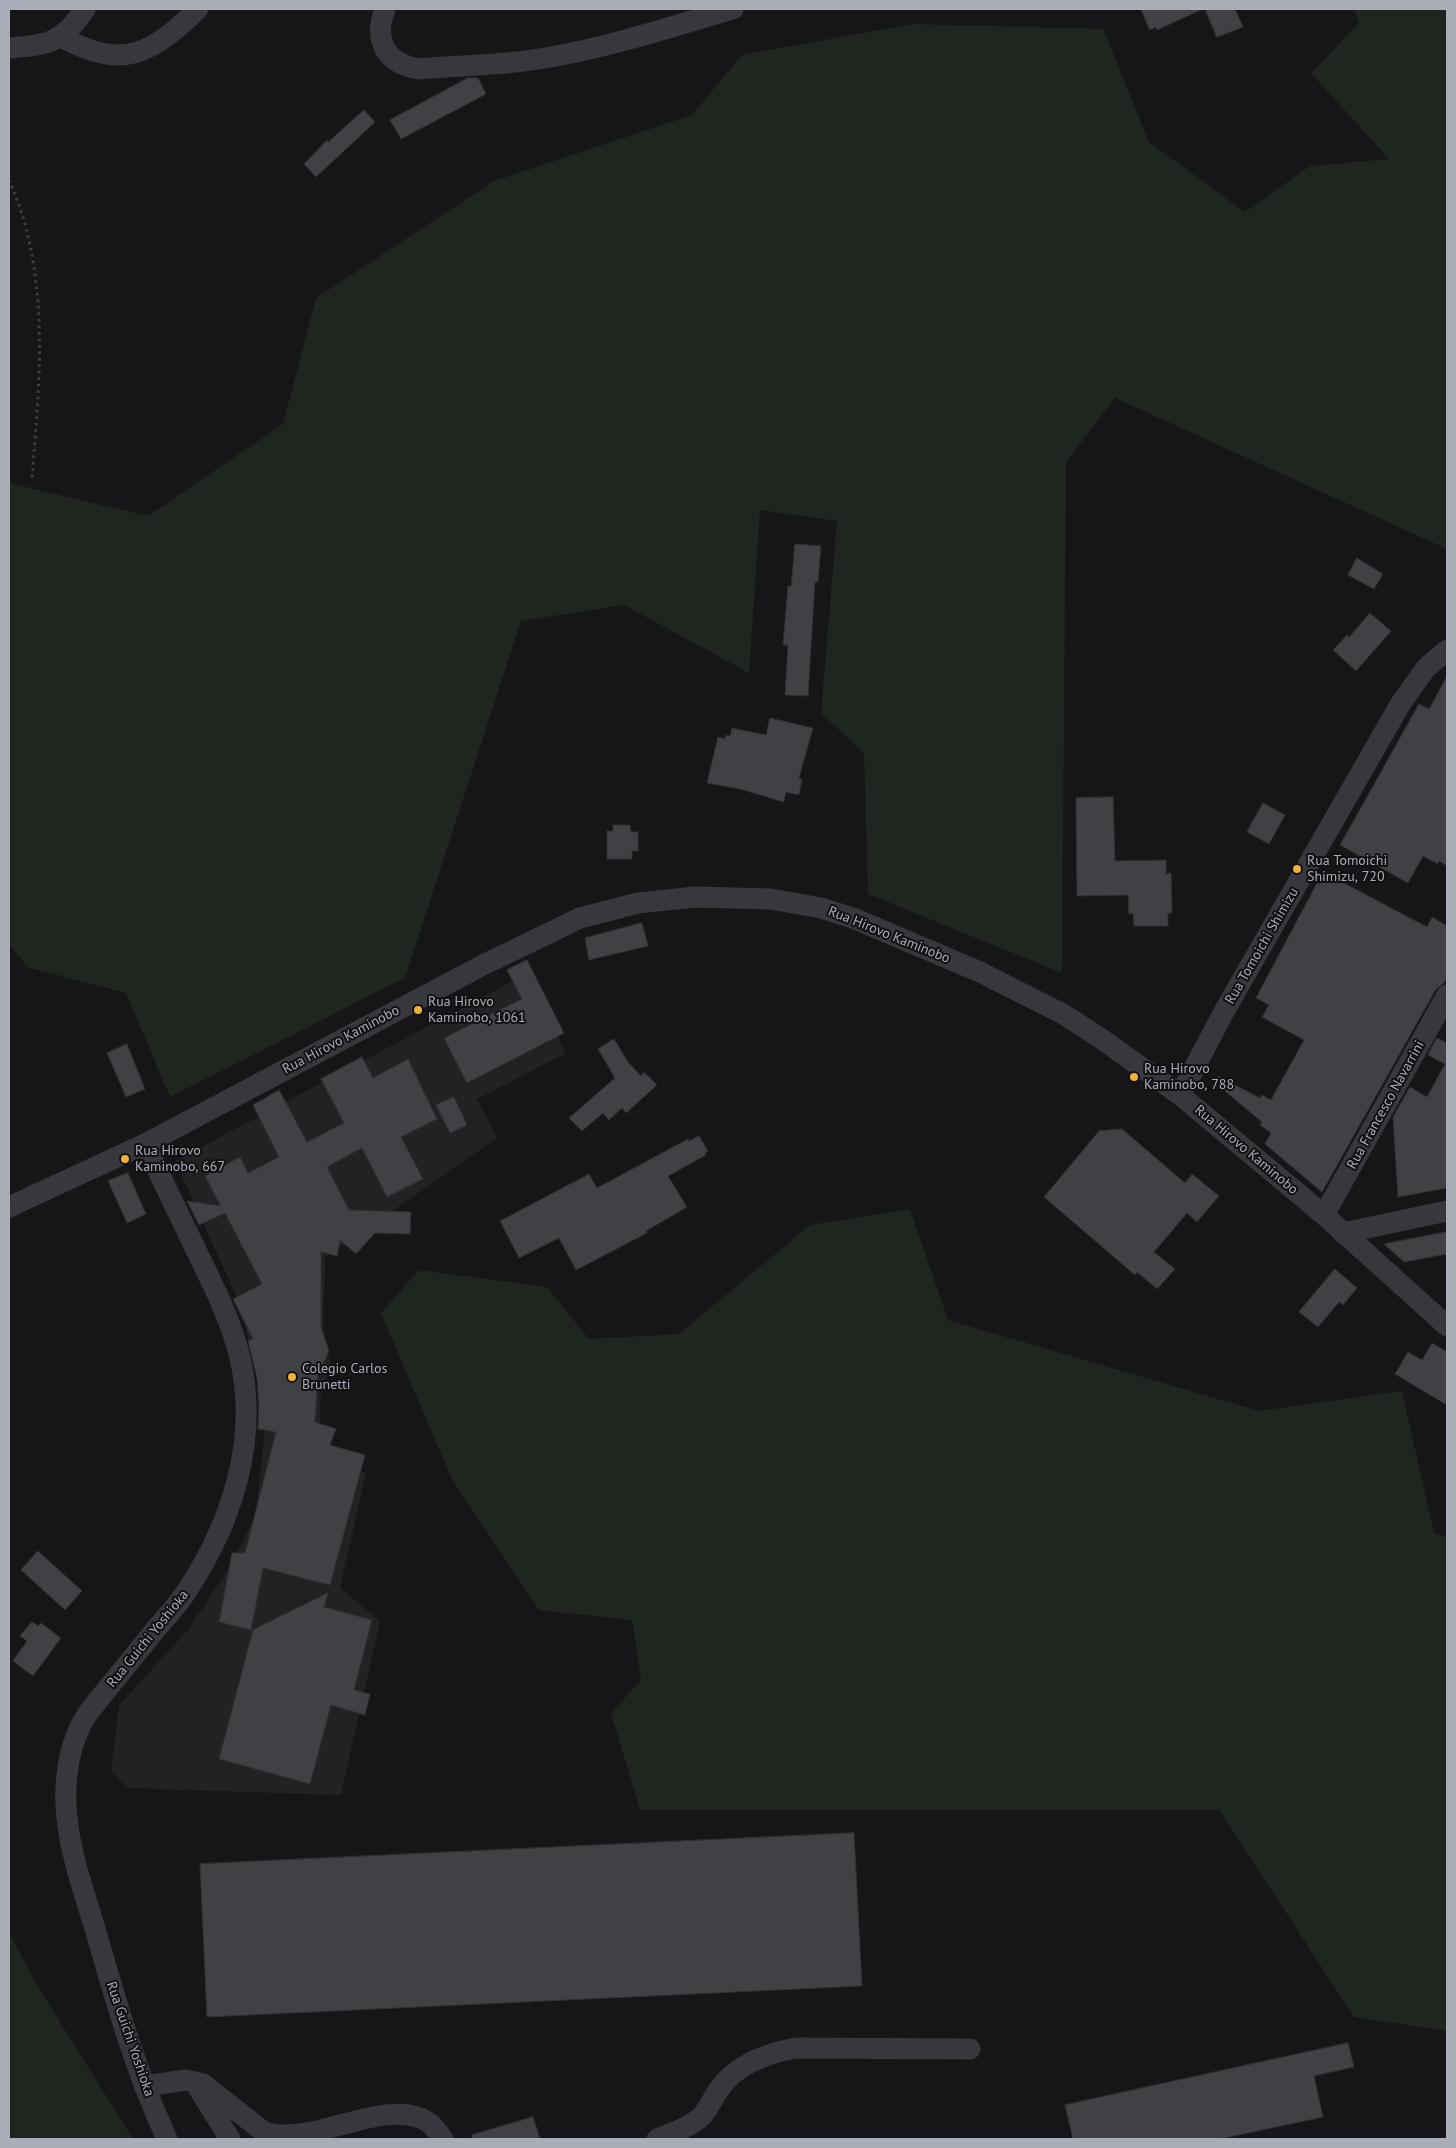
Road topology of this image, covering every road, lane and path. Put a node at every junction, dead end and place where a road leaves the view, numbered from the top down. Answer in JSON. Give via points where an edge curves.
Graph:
{"nodes":[{"id":1,"x":85,"y":9,"type":"edge"},
{"id":2,"x":198,"y":9,"type":"edge"},
{"id":3,"x":385,"y":9,"type":"edge"},
{"id":4,"x":733,"y":9,"type":"edge"},
{"id":5,"x":60,"y":37,"type":"junction"},
{"id":6,"x":9,"y":48,"type":"edge"},
{"id":7,"x":9,"y":180,"type":"edge"},
{"id":8,"x":32,"y":478,"type":"dead end"},
{"id":9,"x":1447,"y":650,"type":"edge"},
{"id":10,"x":1447,"y":994,"type":"edge"},
{"id":11,"x":1180,"y":1095,"type":"junction"},
{"id":12,"x":145,"y":1144,"type":"junction"},
{"id":13,"x":9,"y":1207,"type":"edge"},
{"id":14,"x":1447,"y":1210,"type":"edge"},
{"id":15,"x":1324,"y":1215,"type":"junction"},
{"id":16,"x":1343,"y":1233,"type":"junction"},
{"id":17,"x":1447,"y":1326,"type":"edge"},
{"id":18,"x":970,"y":2049,"type":"dead end"},
{"id":19,"x":194,"y":2081,"type":"junction"},
{"id":20,"x":144,"y":2086,"type":"junction"},
{"id":21,"x":167,"y":2139,"type":"edge"},
{"id":22,"x":230,"y":2139,"type":"edge"},
{"id":23,"x":443,"y":2139,"type":"edge"},
{"id":24,"x":657,"y":2139,"type":"edge"}],
"edges":[{"from":1,"to":5,"type":"street","via":[[72,28]]},
{"from":2,"to":5,"type":"street","via":[[168,37],[151,48],[134,53],[112,55]]},
{"from":3,"to":4,"type":"street","via":[[381,34],[386,53],[406,67],[420,69],[555,57],[602,47]]},
{"from":5,"to":6,"type":"street"},
{"from":7,"to":8,"type":"path","via":[[33,258],[40,315],[40,381]]},
{"from":9,"to":11,"type":"street","name":"Rua Tomoichi Shimizu","via":[[1426,668],[1401,703],[1226,1008]]},
{"from":10,"to":15,"type":"street","name":"Rua Francesco Navarrini"},
{"from":11,"to":12,"type":"street","name":"Rua Hirovo Kaminobo","via":[[1063,1014],[980,972],[853,918],[821,908],[771,899],[694,897],[638,903],[580,918],[483,965]]},
{"from":11,"to":15,"type":"street","name":"Rua Hirovo Kaminobo"},
{"from":12,"to":13,"type":"street","name":"Rua Hirovo Kaminobo"},
{"from":12,"to":20,"type":"street","name":"Rua Guichi Yoshioka","via":[[232,1330],[240,1360],[246,1427],[235,1491],[210,1553],[188,1590],[88,1713],[79,1727],[66,1776],[66,1818],[77,1866],[123,2026]]},
{"from":14,"to":16,"type":"street"},
{"from":15,"to":16,"type":"street","name":"Rua Hirovo Kaminobo"},
{"from":16,"to":17,"type":"street","name":"Rua Hirovo Kaminobo"},
{"from":18,"to":24,"type":"street","via":[[796,2048],[778,2051],[733,2074],[701,2116],[685,2128]]},
{"from":19,"to":20,"type":"street"},
{"from":19,"to":22,"type":"street"},
{"from":19,"to":23,"type":"street","via":[[203,2084],[275,2137],[393,2115],[428,2122]]},
{"from":20,"to":21,"type":"street","name":"Rua Guichi Yoshioka"}]}
